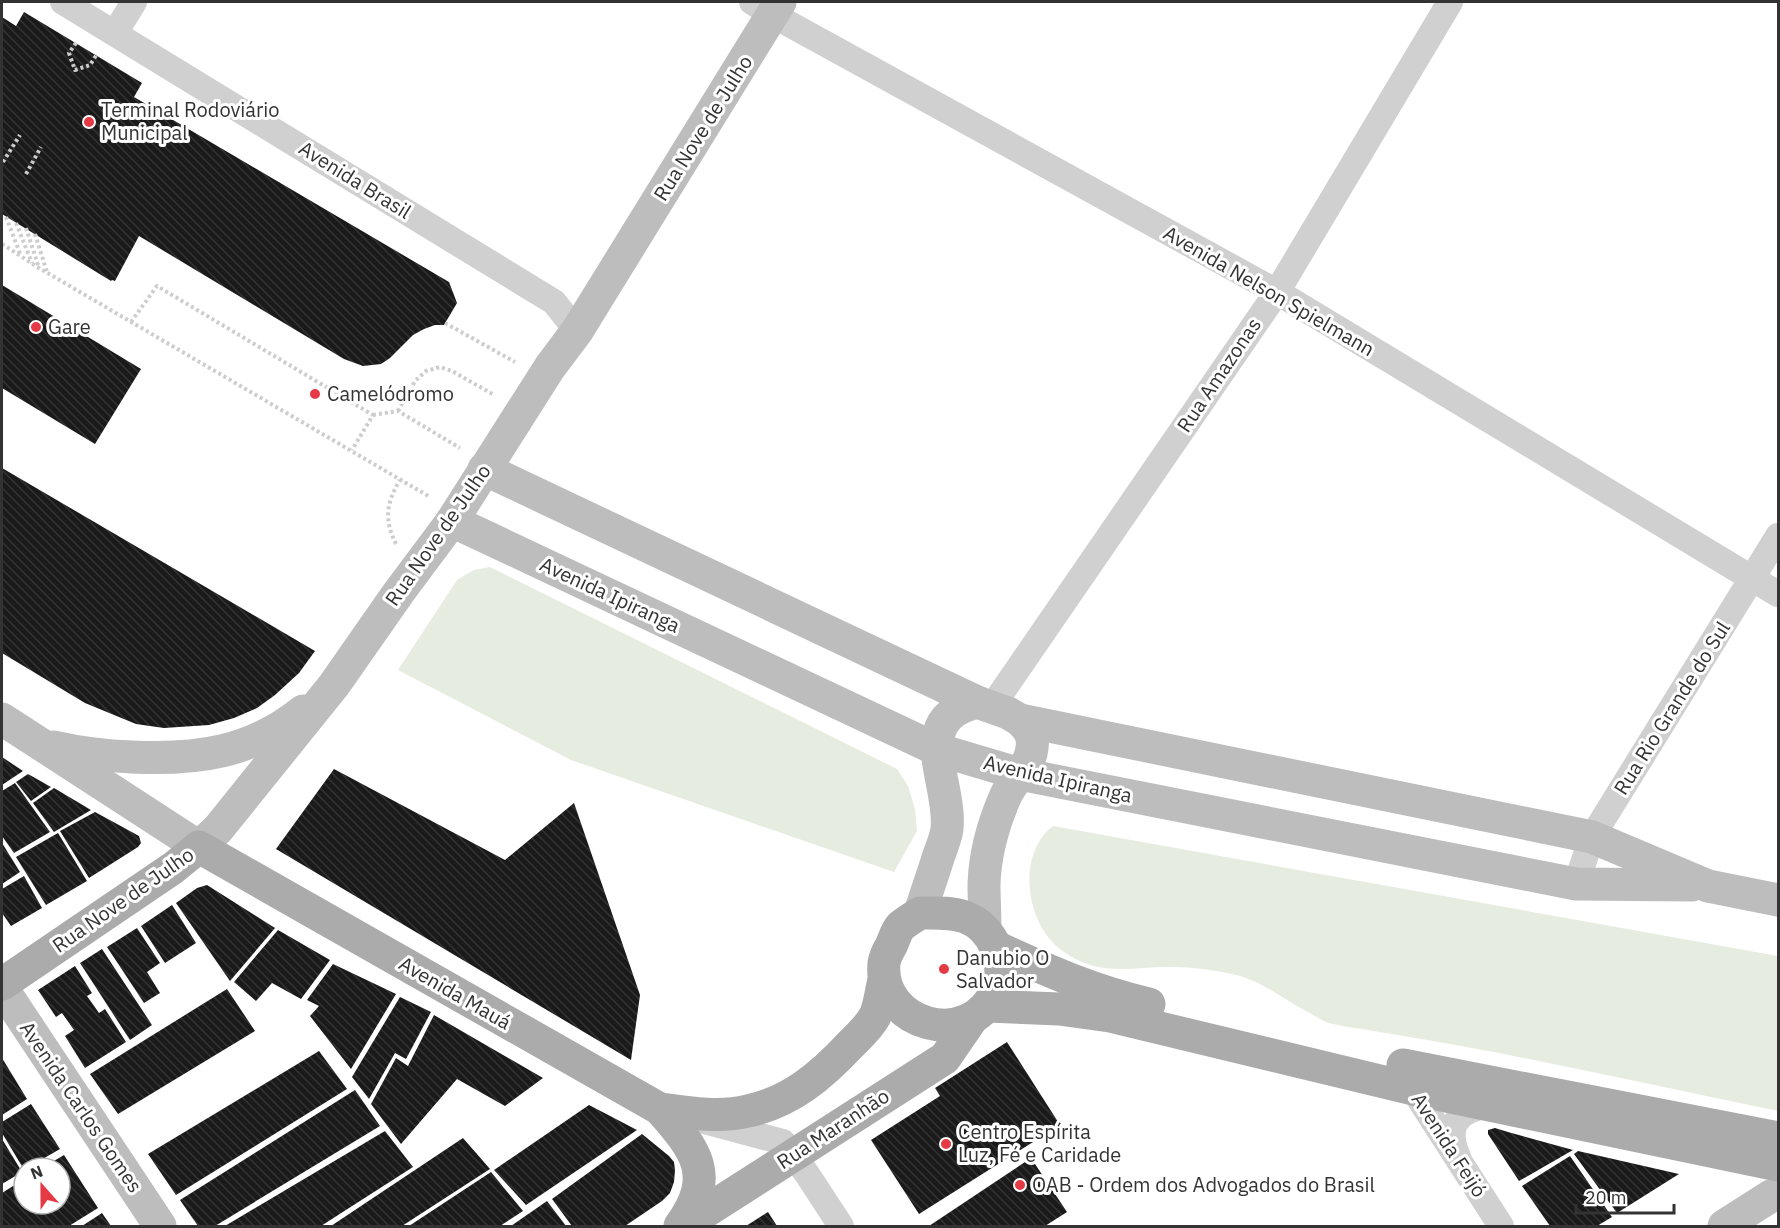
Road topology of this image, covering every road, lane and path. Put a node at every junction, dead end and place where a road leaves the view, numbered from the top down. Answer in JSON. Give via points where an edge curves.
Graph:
{"nodes":[{"id":1,"x":63,"y":2,"type":"edge"},
{"id":2,"x":134,"y":2,"type":"edge"},
{"id":3,"x":1450,"y":2,"type":"edge"},
{"id":4,"x":768,"y":6,"type":"edge"},
{"id":5,"x":115,"y":33,"type":"junction"},
{"id":6,"x":78,"y":40,"type":"dead end"},
{"id":7,"x":98,"y":52,"type":"dead end"},
{"id":8,"x":20,"y":135,"type":"dead end"},
{"id":9,"x":41,"y":147,"type":"dead end"},
{"id":10,"x":3,"y":162,"type":"dead end"},
{"id":11,"x":26,"y":174,"type":"dead end"},
{"id":12,"x":6,"y":217,"type":"dead end"},
{"id":13,"x":16,"y":223,"type":"dead end"},
{"id":14,"x":26,"y":228,"type":"dead end"},
{"id":15,"x":35,"y":234,"type":"dead end"},
{"id":16,"x":2,"y":244,"type":"edge"},
{"id":17,"x":22,"y":256,"type":"junction"},
{"id":18,"x":32,"y":264,"type":"junction"},
{"id":19,"x":39,"y":268,"type":"junction"},
{"id":20,"x":47,"y":273,"type":"junction"},
{"id":21,"x":1277,"y":292,"type":"junction"},
{"id":22,"x":131,"y":322,"type":"junction"},
{"id":23,"x":445,"y":323,"type":"dead end"},
{"id":24,"x":577,"y":331,"type":"junction"},
{"id":25,"x":517,"y":363,"type":"dead end"},
{"id":26,"x":504,"y":401,"type":"dead end"},
{"id":27,"x":398,"y":411,"type":"junction"},
{"id":28,"x":373,"y":415,"type":"junction"},
{"id":29,"x":352,"y":450,"type":"junction"},
{"id":30,"x":477,"y":461,"type":"junction"},
{"id":31,"x":399,"y":480,"type":"junction"},
{"id":32,"x":445,"y":511,"type":"junction"},
{"id":33,"x":1779,"y":536,"type":"edge"},
{"id":34,"x":400,"y":549,"type":"dead end"},
{"id":35,"x":1753,"y":579,"type":"junction"},
{"id":36,"x":1779,"y":594,"type":"edge"},
{"id":37,"x":334,"y":685,"type":"junction"},
{"id":38,"x":996,"y":710,"type":"junction"},
{"id":39,"x":2,"y":718,"type":"edge"},
{"id":40,"x":34,"y":740,"type":"junction"},
{"id":41,"x":936,"y":749,"type":"junction"},
{"id":42,"x":1020,"y":774,"type":"junction"},
{"id":43,"x":1592,"y":837,"type":"junction"},
{"id":44,"x":199,"y":848,"type":"junction"},
{"id":45,"x":1576,"y":884,"type":"junction"},
{"id":46,"x":1708,"y":886,"type":"junction"},
{"id":47,"x":1779,"y":900,"type":"edge"},
{"id":48,"x":920,"y":913,"type":"junction"},
{"id":49,"x":991,"y":938,"type":"junction"},
{"id":50,"x":884,"y":980,"type":"junction"},
{"id":51,"x":2,"y":986,"type":"edge"},
{"id":52,"x":979,"y":1013,"type":"junction"},
{"id":53,"x":1405,"y":1076,"type":"junction"},
{"id":54,"x":1487,"y":1106,"type":"junction"},
{"id":55,"x":660,"y":1109,"type":"junction"},
{"id":56,"x":1756,"y":1143,"type":"edge"},
{"id":57,"x":794,"y":1155,"type":"junction"},
{"id":58,"x":1461,"y":1165,"type":"junction"},
{"id":59,"x":1779,"y":1165,"type":"edge"},
{"id":60,"x":1771,"y":1196,"type":"dead end"},
{"id":61,"x":160,"y":1227,"type":"edge"},
{"id":62,"x":682,"y":1227,"type":"edge"},
{"id":63,"x":841,"y":1227,"type":"edge"},
{"id":64,"x":1501,"y":1227,"type":"edge"},
{"id":65,"x":1724,"y":1227,"type":"edge"}],
"edges":[{"from":1,"to":5,"type":"street","name":"Avenida Brasil"},
{"from":2,"to":5,"type":"street"},
{"from":3,"to":21,"type":"street","name":"Rua Amazonas"},
{"from":4,"to":21,"type":"street","name":"Avenida Nelson Spielmann"},
{"from":4,"to":24,"type":"main road","name":"Rua Nove de Julho"},
{"from":5,"to":24,"type":"street","name":"Avenida Brasil","via":[[554,302]]},
{"from":6,"to":7,"type":"path","via":[[69,53],[75,69],[90,65]]},
{"from":8,"to":10,"type":"path"},
{"from":9,"to":11,"type":"path"},
{"from":12,"to":17,"type":"path"},
{"from":13,"to":18,"type":"path"},
{"from":14,"to":19,"type":"path"},
{"from":15,"to":20,"type":"path"},
{"from":16,"to":17,"type":"path"},
{"from":17,"to":18,"type":"path"},
{"from":18,"to":19,"type":"path"},
{"from":19,"to":20,"type":"path"},
{"from":20,"to":22,"type":"path"},
{"from":21,"to":35,"type":"street","name":"Avenida Nelson Spielmann"},
{"from":21,"to":38,"type":"street","name":"Rua Amazonas"},
{"from":22,"to":28,"type":"path","via":[[157,286]]},
{"from":22,"to":29,"type":"path"},
{"from":23,"to":25,"type":"path"},
{"from":24,"to":30,"type":"main road","name":"Rua Nove de Julho"},
{"from":26,"to":27,"type":"path","via":[[440,367],[426,371],[415,381]]},
{"from":27,"to":28,"type":"path"},
{"from":27,"to":30,"type":"path"},
{"from":28,"to":29,"type":"path"},
{"from":29,"to":31,"type":"path"},
{"from":30,"to":32,"type":"main road","name":"Rua Nove de Julho"},
{"from":30,"to":38,"type":"main road","name":"Avenida Ipiranga"},
{"from":31,"to":32,"type":"path"},
{"from":31,"to":34,"type":"path","via":[[391,494],[388,527]]},
{"from":32,"to":37,"type":"main road","name":"Rua Nove de Julho","via":[[399,592]]},
{"from":32,"to":41,"type":"main road","name":"Avenida Ipiranga"},
{"from":33,"to":35,"type":"street","name":"Rua Rio Grande do Sul"},
{"from":35,"to":36,"type":"street","name":"Avenida Nelson Spielmann"},
{"from":35,"to":43,"type":"street","name":"Rua Rio Grande do Sul"},
{"from":37,"to":40,"type":"main road","via":[[294,718],[267,734],[242,746],[201,756],[108,756]]},
{"from":37,"to":44,"type":"main road","name":"Rua Nove de Julho"},
{"from":38,"to":41,"type":"main road","via":[[964,706],[951,713],[941,726]]},
{"from":38,"to":42,"type":"main road","via":[[1029,729],[1032,736],[1029,762]]},
{"from":38,"to":43,"type":"main road","name":"Avenida Ipiranga"},
{"from":39,"to":40,"type":"main road"},
{"from":40,"to":44,"type":"main road"},
{"from":41,"to":42,"type":"main road","name":"Avenida Ipiranga"},
{"from":41,"to":48,"type":"main road","via":[[947,830]]},
{"from":42,"to":45,"type":"main road","name":"Avenida Ipiranga"},
{"from":42,"to":49,"type":"main road","via":[[1007,793],[986,863],[984,885]]},
{"from":43,"to":45,"type":"street","name":"Rua Rio Grande do Sul"},
{"from":43,"to":46,"type":"main road","name":"Avenida Ipiranga"},
{"from":44,"to":51,"type":"main road","name":"Rua Nove de Julho"},
{"from":44,"to":55,"type":"main road","name":"Avenida Mauá"},
{"from":45,"to":46,"type":"main road","name":"Avenida Ipiranga"},
{"from":46,"to":47,"type":"main road","name":"Avenida Ipiranga"},
{"from":48,"to":49,"type":"main road","via":[[967,917]]},
{"from":48,"to":50,"type":"main road","via":[[899,928],[884,961]]},
{"from":49,"to":52,"type":"main road","via":[[1001,967],[998,987]]},
{"from":49,"to":53,"type":"main road","via":[[1026,961],[1109,994]]},
{"from":50,"to":52,"type":"main road","via":[[893,1000],[908,1014],[928,1024],[950,1026]]},
{"from":50,"to":55,"type":"main road","name":"Avenida Mauá","via":[[876,1014],[868,1027],[829,1068],[798,1092],[748,1112],[718,1114]]},
{"from":51,"to":61,"type":"main road","name":"Avenida Carlos Gomes"},
{"from":52,"to":53,"type":"main road","via":[[1059,1009],[1110,1016]]},
{"from":52,"to":57,"type":"main road","name":"Rua Maranhão","via":[[945,1058]]},
{"from":53,"to":54,"type":"main road"},
{"from":53,"to":56,"type":"main road"},
{"from":53,"to":58,"type":"street","name":"Avenida Feijó"},
{"from":54,"to":56,"type":"main road"},
{"from":54,"to":58,"type":"street","via":[[1463,1113],[1454,1127],[1455,1149]]},
{"from":55,"to":57,"type":"street","via":[[783,1142]]},
{"from":55,"to":62,"type":"main road","via":[[688,1142],[697,1161],[698,1193]]},
{"from":56,"to":59,"type":"main road"},
{"from":57,"to":62,"type":"main road","name":"Rua Maranhão"},
{"from":57,"to":63,"type":"street"},
{"from":58,"to":64,"type":"street","name":"Avenida Feijó"},
{"from":60,"to":65,"type":"main road"}]}
